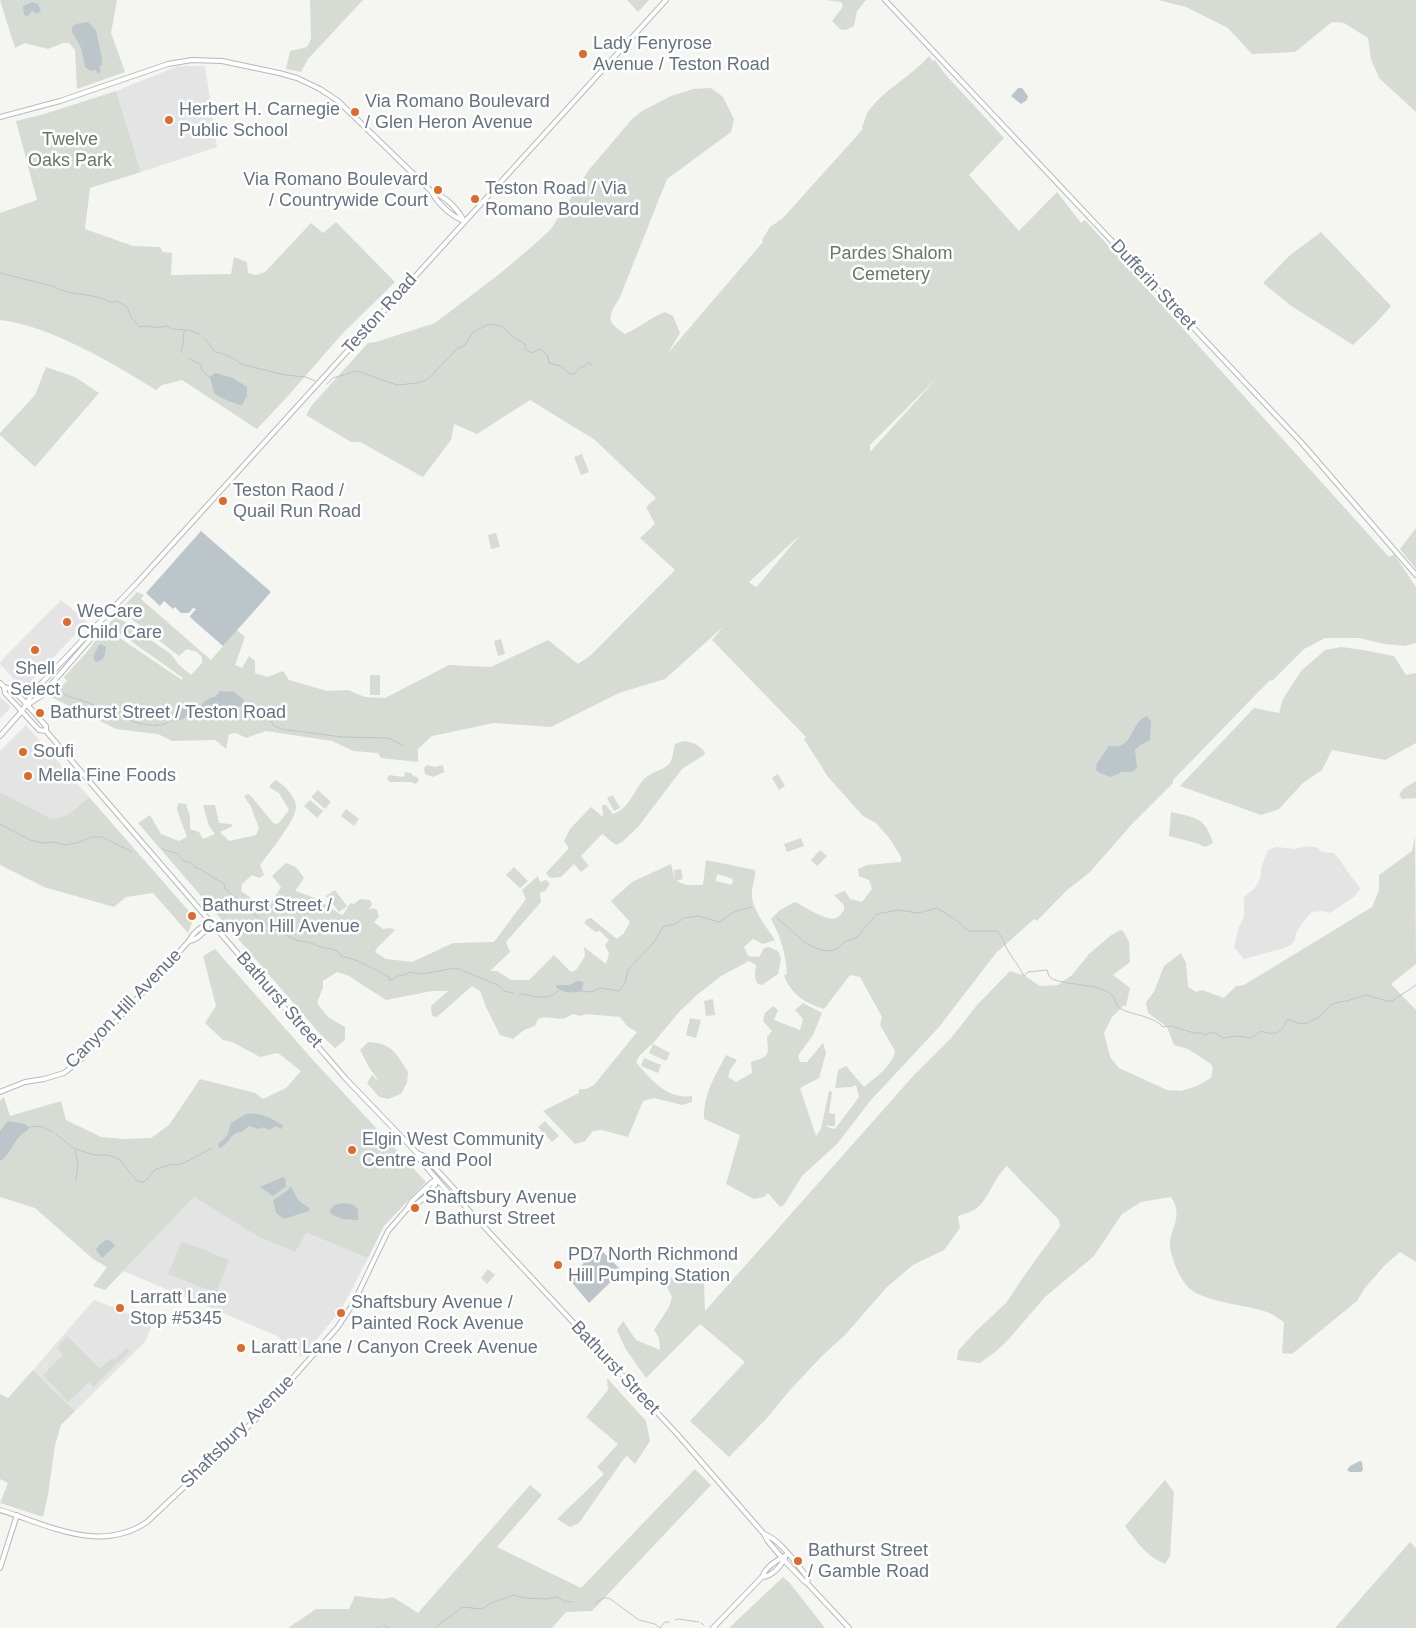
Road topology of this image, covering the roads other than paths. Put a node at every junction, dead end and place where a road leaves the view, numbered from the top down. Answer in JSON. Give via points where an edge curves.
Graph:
{"nodes":[{"id":1,"x":666,"y":0,"type":"edge"},
{"id":2,"x":885,"y":0,"type":"edge"},
{"id":3,"x":0,"y":117,"type":"edge"},
{"id":4,"x":431,"y":191,"type":"junction"},
{"id":5,"x":464,"y":221,"type":"junction"},
{"id":6,"x":1416,"y":575,"type":"edge"},
{"id":7,"x":94,"y":629,"type":"junction"},
{"id":8,"x":0,"y":682,"type":"edge"},
{"id":9,"x":4,"y":688,"type":"junction"},
{"id":10,"x":27,"y":705,"type":"junction"},
{"id":11,"x":22,"y":711,"type":"junction"},
{"id":12,"x":46,"y":731,"type":"junction"},
{"id":13,"x":0,"y":736,"type":"edge"},
{"id":14,"x":211,"y":922,"type":"junction"},
{"id":15,"x":0,"y":1092,"type":"edge"},
{"id":16,"x":417,"y":1153,"type":"junction"},
{"id":17,"x":437,"y":1180,"type":"junction"},
{"id":18,"x":463,"y":1204,"type":"junction"},
{"id":19,"x":0,"y":1510,"type":"edge"},
{"id":20,"x":17,"y":1515,"type":"junction"},
{"id":21,"x":764,"y":1534,"type":"junction"},
{"id":22,"x":788,"y":1554,"type":"junction"},
{"id":23,"x":783,"y":1559,"type":"junction"},
{"id":24,"x":0,"y":1568,"type":"edge"},
{"id":25,"x":808,"y":1583,"type":"junction"},
{"id":26,"x":713,"y":1628,"type":"edge"},
{"id":27,"x":848,"y":1628,"type":"edge"}],
"edges":[{"from":1,"to":5,"type":"main road","name":"Teston Road"},
{"from":2,"to":6,"type":"main road","name":"Dufferin Street","via":[[1301,442]]},
{"from":3,"to":4,"type":"main road","via":[[60,101],[168,64],[192,60],[222,61],[297,78],[338,100]]},
{"from":4,"to":5,"type":"main road","via":[[459,212]]},
{"from":4,"to":5,"type":"main road","via":[[454,217]]},
{"from":5,"to":7,"type":"main road","name":"Teston Road"},
{"from":7,"to":10,"type":"main road","name":"Teston Road","via":[[34,691]]},
{"from":7,"to":10,"type":"main road","name":"Teston Road","via":[[94,635],[41,696]]},
{"from":8,"to":9,"type":"main road","name":"Bathurst Street"},
{"from":9,"to":10,"type":"main road","name":"Bathurst Street","via":[[10,688]]},
{"from":9,"to":11,"type":"main road","name":"Bathurst Street"},
{"from":10,"to":11,"type":"main road"},
{"from":10,"to":12,"type":"main road","name":"Bathurst Street","via":[[46,726]]},
{"from":11,"to":12,"type":"main road","name":"Bathurst Street","via":[[39,730]]},
{"from":11,"to":13,"type":"main road"},
{"from":12,"to":14,"type":"main road","name":"Bathurst Street"},
{"from":14,"to":15,"type":"main road","name":"Canyon Hill Avenue","via":[[191,936],[83,1058],[64,1072]]},
{"from":14,"to":16,"type":"main road","name":"Bathurst Street","via":[[346,1078]]},
{"from":16,"to":17,"type":"main road","name":"Bathurst Street"},
{"from":16,"to":18,"type":"main road","name":"Bathurst Street","via":[[424,1156],[459,1194]]},
{"from":17,"to":18,"type":"main road","name":"Bathurst Street"},
{"from":17,"to":20,"type":"main road","name":"Shaftsbury Avenue","via":[[435,1186],[388,1231],[353,1304],[337,1328],[258,1416],[147,1522],[121,1534],[92,1538]]},
{"from":18,"to":21,"type":"main road","name":"Bathurst Street","via":[[618,1370]]},
{"from":19,"to":20,"type":"main road","name":"Shaftsbury Avenue"},
{"from":20,"to":24,"type":"main road"},
{"from":21,"to":22,"type":"main road","name":"Bathurst Street","via":[[771,1536]]},
{"from":21,"to":23,"type":"main road","name":"Bathurst Street"},
{"from":22,"to":23,"type":"main road"},
{"from":22,"to":25,"type":"main road","name":"Bathurst Street","via":[[808,1578]]},
{"from":23,"to":25,"type":"main road","name":"Bathurst Street"},
{"from":23,"to":26,"type":"main road","via":[[764,1572]]},
{"from":25,"to":27,"type":"main road","name":"Bathurst Street"}]}
